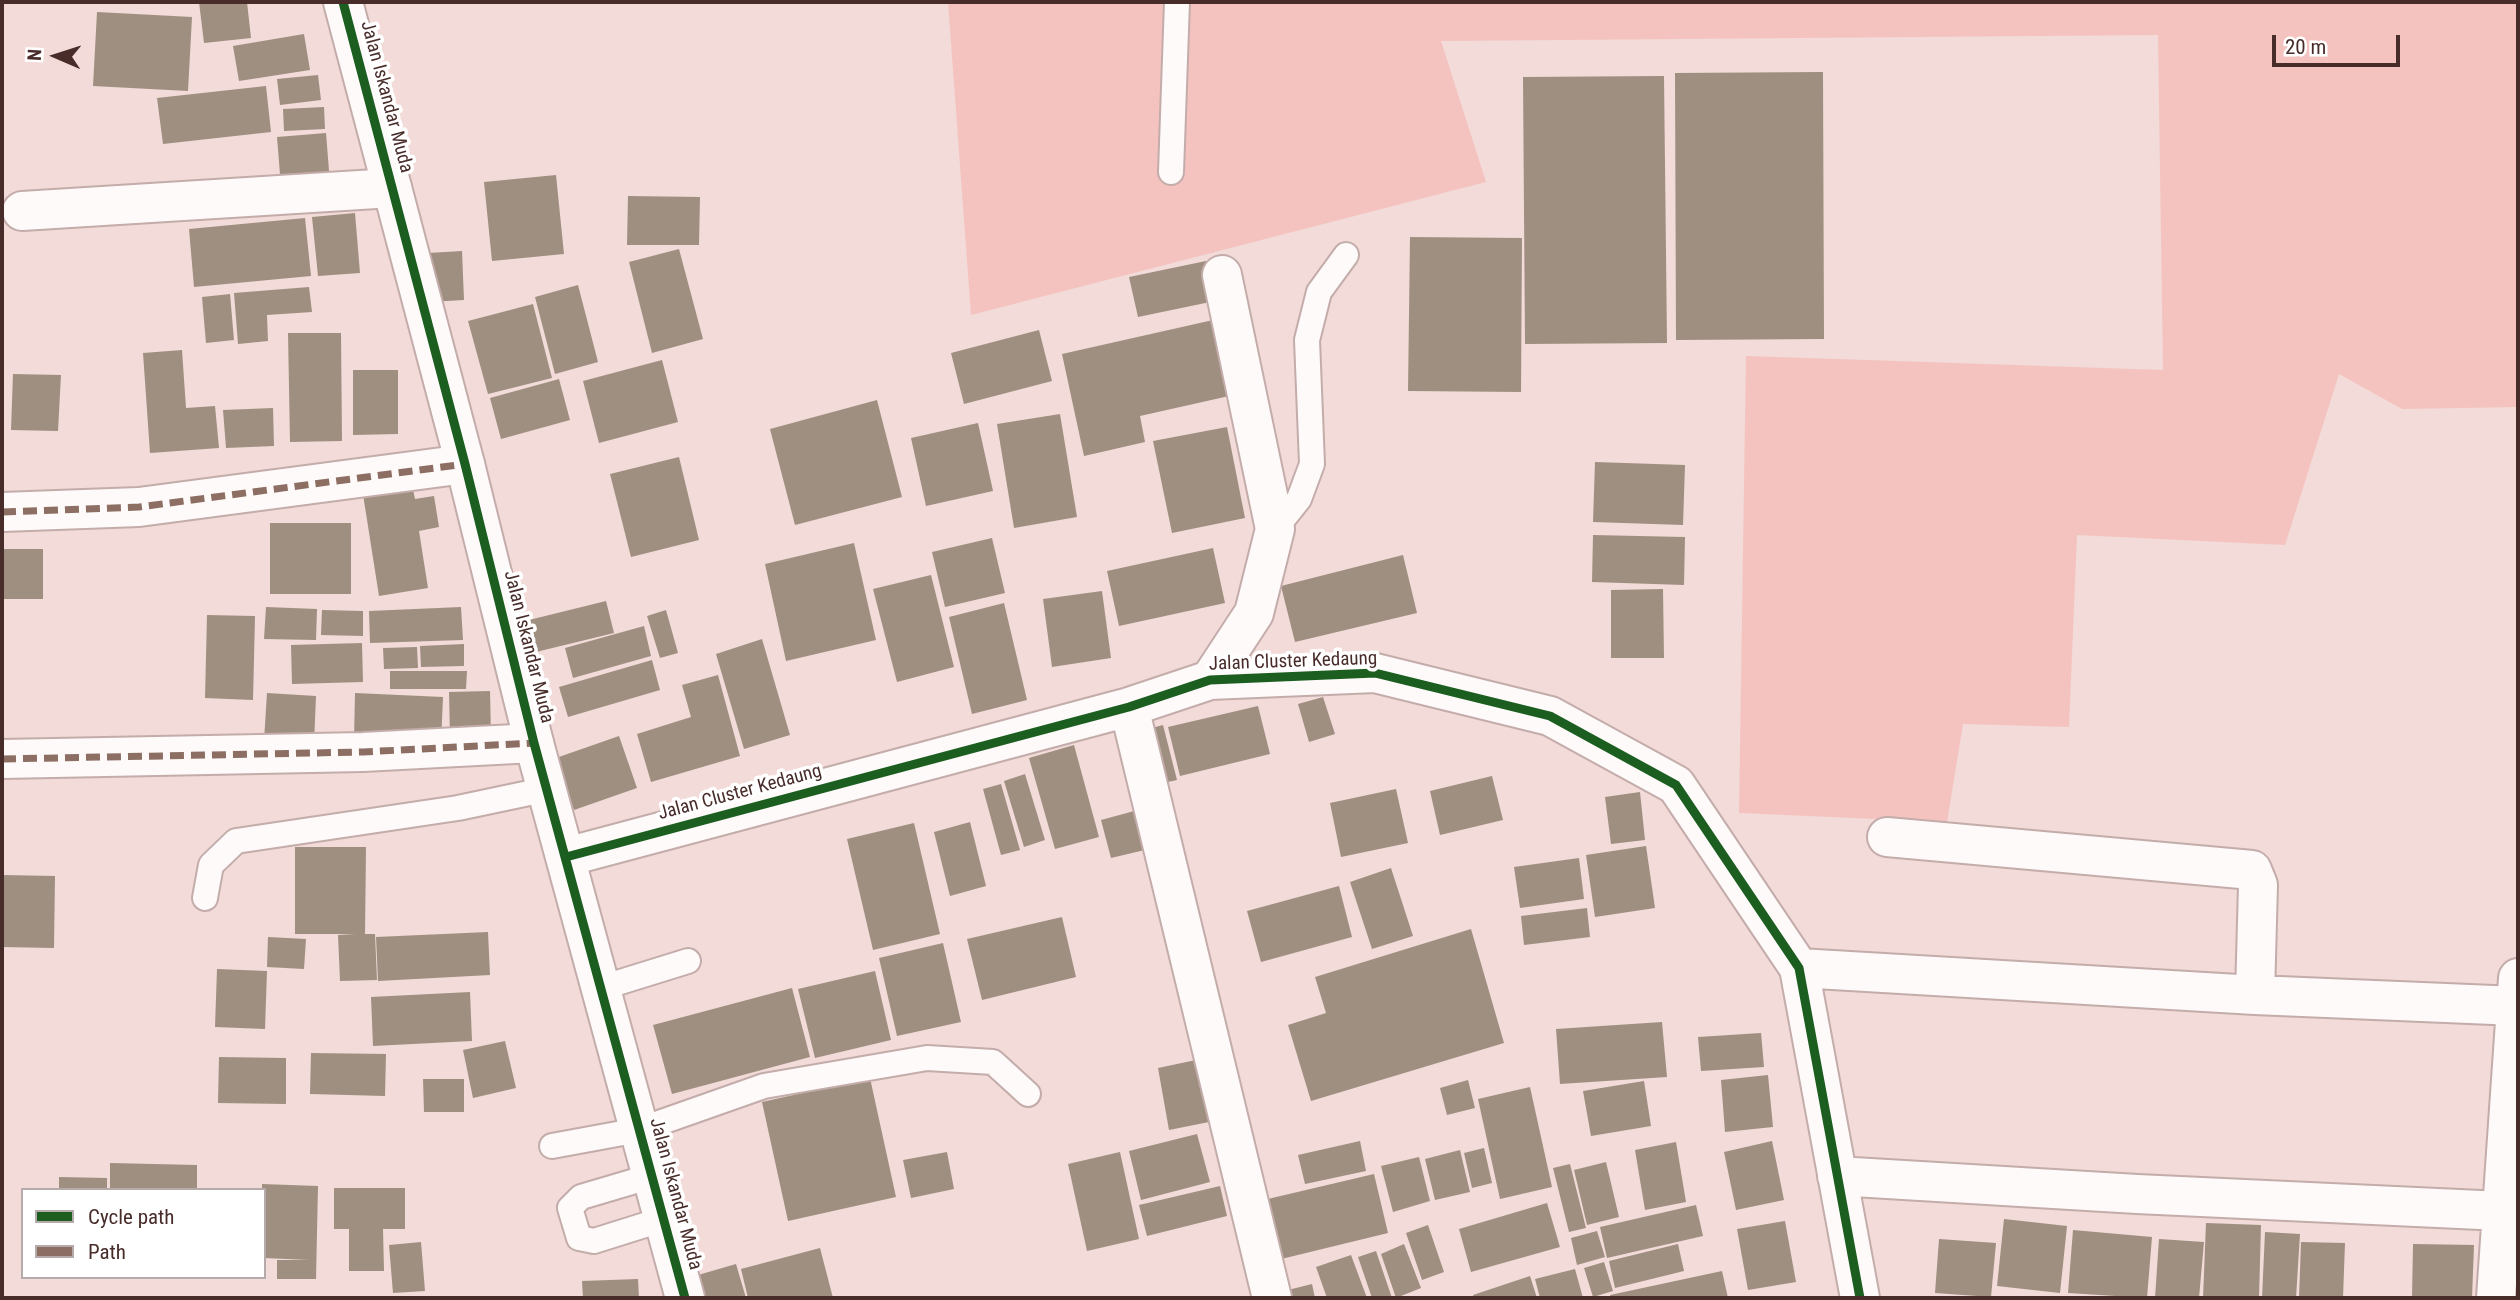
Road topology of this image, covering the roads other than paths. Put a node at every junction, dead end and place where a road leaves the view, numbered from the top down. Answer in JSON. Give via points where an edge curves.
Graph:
{"nodes":[{"id":1,"x":343,"y":2,"type":"edge"},
{"id":2,"x":1177,"y":2,"type":"edge"},
{"id":3,"x":1171,"y":172,"type":"dead end"},
{"id":4,"x":392,"y":187,"type":"junction"},
{"id":5,"x":22,"y":211,"type":"dead end"},
{"id":6,"x":1346,"y":255,"type":"dead end"},
{"id":7,"x":1223,"y":275,"type":"dead end"},
{"id":8,"x":465,"y":464,"type":"junction"},
{"id":9,"x":2,"y":512,"type":"edge"},
{"id":10,"x":1275,"y":528,"type":"junction"},
{"id":11,"x":1210,"y":680,"type":"junction"},
{"id":12,"x":1129,"y":707,"type":"junction"},
{"id":13,"x":534,"y":743,"type":"junction"},
{"id":14,"x":2,"y":759,"type":"edge"},
{"id":15,"x":548,"y":789,"type":"junction"},
{"id":16,"x":1887,"y":837,"type":"dead end"},
{"id":17,"x":566,"y":857,"type":"junction"},
{"id":18,"x":205,"y":898,"type":"dead end"},
{"id":19,"x":688,"y":961,"type":"dead end"},
{"id":20,"x":1798,"y":968,"type":"junction"},
{"id":21,"x":601,"y":988,"type":"junction"},
{"id":22,"x":2517,"y":992,"type":"edge"},
{"id":23,"x":2256,"y":995,"type":"junction"},
{"id":24,"x":1028,"y":1094,"type":"dead end"},
{"id":25,"x":639,"y":1130,"type":"junction"},
{"id":26,"x":552,"y":1146,"type":"dead end"},
{"id":27,"x":652,"y":1176,"type":"junction"},
{"id":28,"x":1837,"y":1176,"type":"junction"},
{"id":29,"x":2502,"y":1212,"type":"junction"},
{"id":30,"x":664,"y":1220,"type":"junction"},
{"id":31,"x":685,"y":1298,"type":"edge"},
{"id":32,"x":1272,"y":1298,"type":"edge"},
{"id":33,"x":1860,"y":1298,"type":"edge"},
{"id":34,"x":2496,"y":1298,"type":"edge"}],
"edges":[{"from":1,"to":4,"type":"street","name":"Jalan Iskandar Muda"},
{"from":2,"to":3,"type":"lane"},
{"from":4,"to":5,"type":"street"},
{"from":4,"to":8,"type":"street","name":"Jalan Iskandar Muda"},
{"from":6,"to":10,"type":"lane","via":[[1319,292],[1307,340],[1312,464],[1299,499]]},
{"from":7,"to":10,"type":"street"},
{"from":8,"to":9,"type":"street","via":[[139,507]]},
{"from":8,"to":13,"type":"street","name":"Jalan Iskandar Muda"},
{"from":10,"to":11,"type":"street","via":[[1254,613]]},
{"from":11,"to":12,"type":"street","name":"Jalan Cluster Kedaung"},
{"from":11,"to":20,"type":"street","name":"Jalan Cluster Kedaung","via":[[1375,673],[1550,716],[1676,785]]},
{"from":12,"to":17,"type":"street","name":"Jalan Cluster Kedaung"},
{"from":12,"to":32,"type":"street"},
{"from":13,"to":14,"type":"street","via":[[363,752]]},
{"from":13,"to":15,"type":"street","name":"Jalan Iskandar Muda"},
{"from":15,"to":17,"type":"street","name":"Jalan Iskandar Muda"},
{"from":15,"to":18,"type":"lane","via":[[458,808],[236,841],[211,865]]},
{"from":16,"to":23,"type":"street","via":[[2252,870],[2258,886]]},
{"from":17,"to":21,"type":"street","name":"Jalan Iskandar Muda"},
{"from":19,"to":21,"type":"lane"},
{"from":20,"to":23,"type":"street"},
{"from":20,"to":28,"type":"street"},
{"from":21,"to":25,"type":"street","name":"Jalan Iskandar Muda"},
{"from":22,"to":23,"type":"street"},
{"from":22,"to":29,"type":"street"},
{"from":24,"to":25,"type":"lane","via":[[992,1062],[927,1058],[764,1086]]},
{"from":25,"to":26,"type":"lane"},
{"from":25,"to":27,"type":"street","name":"Jalan Iskandar Muda"},
{"from":27,"to":30,"type":"street","name":"Jalan Iskandar Muda"},
{"from":27,"to":30,"type":"lane","via":[[581,1197],[570,1208],[579,1238],[594,1241]]},
{"from":28,"to":29,"type":"street"},
{"from":28,"to":33,"type":"street"},
{"from":29,"to":34,"type":"street"},
{"from":30,"to":31,"type":"street","name":"Jalan Iskandar Muda"}]}
